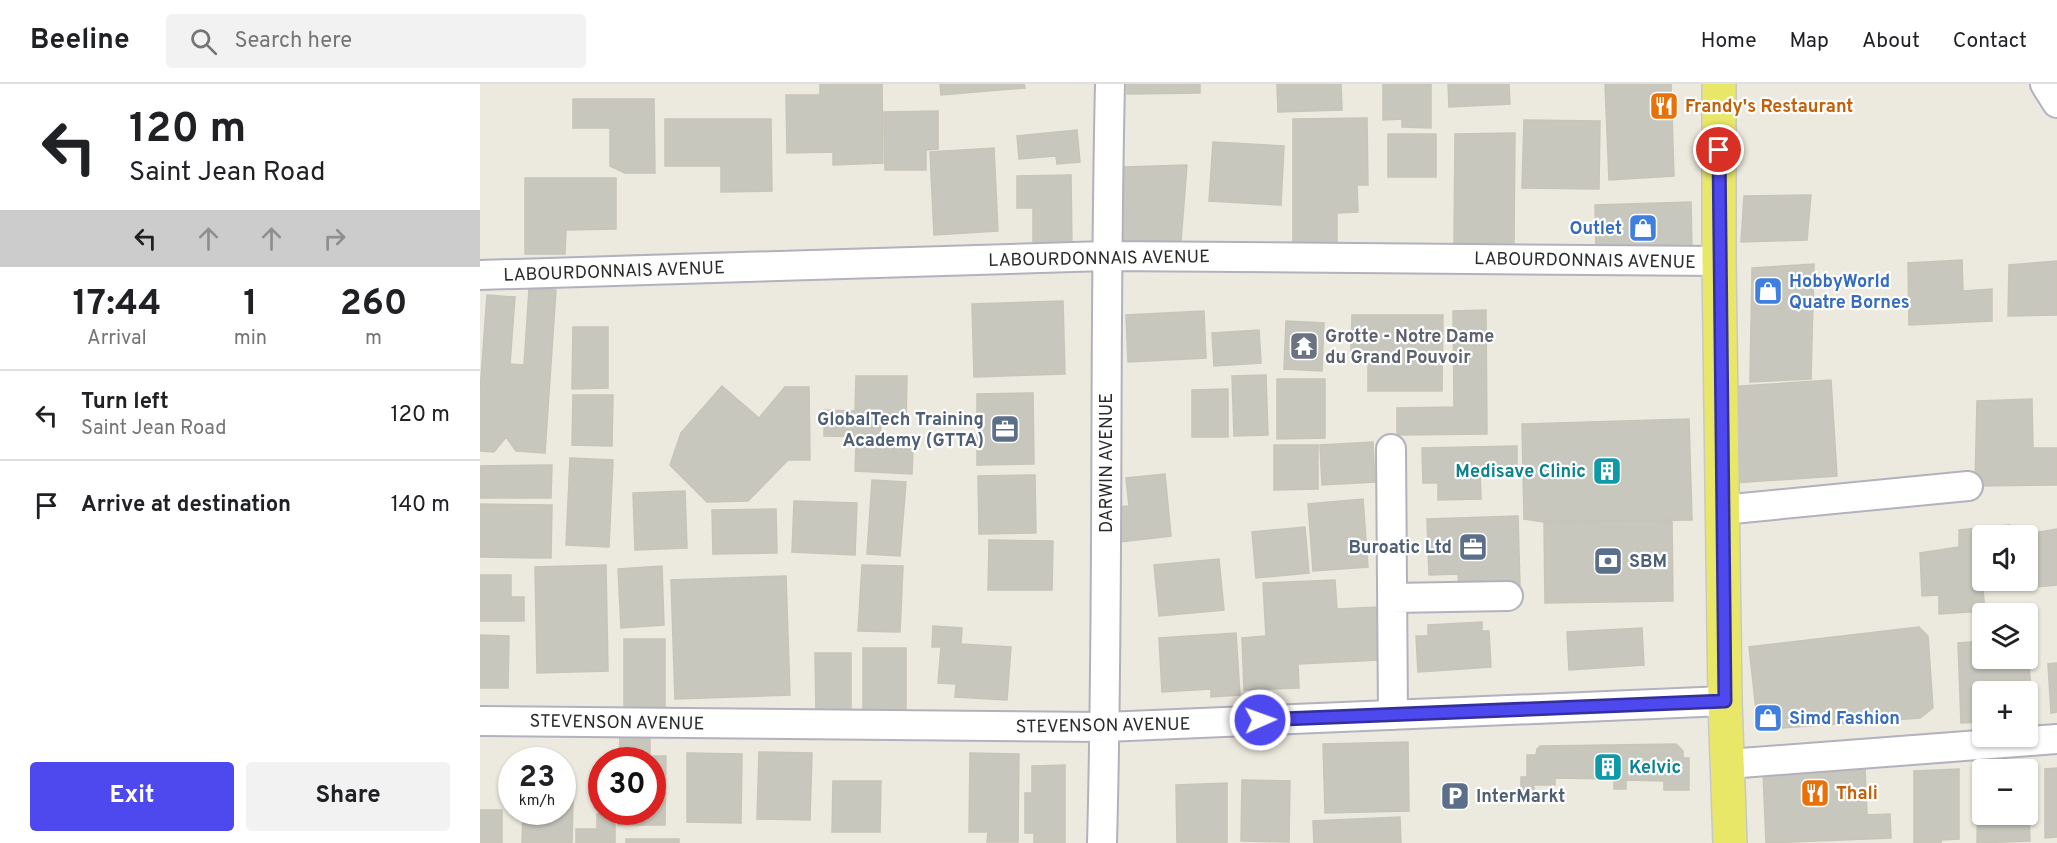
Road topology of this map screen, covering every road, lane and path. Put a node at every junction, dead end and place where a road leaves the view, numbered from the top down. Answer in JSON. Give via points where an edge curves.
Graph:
{"nodes":[{"id":1,"x":1110,"y":84,"type":"edge"},
{"id":2,"x":1719,"y":84,"type":"edge"},
{"id":3,"x":2045,"y":84,"type":"edge"},
{"id":4,"x":2057,"y":103,"type":"edge"},
{"id":5,"x":1106,"y":256,"type":"junction"},
{"id":6,"x":1719,"y":261,"type":"junction"},
{"id":7,"x":480,"y":275,"type":"edge"},
{"id":8,"x":1391,"y":449,"type":"dead end"},
{"id":9,"x":1968,"y":486,"type":"dead end"},
{"id":10,"x":1722,"y":510,"type":"junction"},
{"id":11,"x":1508,"y":596,"type":"dead end"},
{"id":12,"x":1392,"y":598,"type":"junction"},
{"id":13,"x":1725,"y":701,"type":"junction"},
{"id":14,"x":1393,"y":715,"type":"junction"},
{"id":15,"x":480,"y":721,"type":"edge"},
{"id":16,"x":1105,"y":727,"type":"junction"},
{"id":17,"x":2057,"y":739,"type":"edge"},
{"id":18,"x":1728,"y":764,"type":"junction"},
{"id":19,"x":1102,"y":843,"type":"edge"},
{"id":20,"x":1730,"y":843,"type":"edge"}],
"edges":[{"from":1,"to":5,"type":"street","name":"DARWIN AVENUE"},
{"from":2,"to":6,"type":"main road"},
{"from":3,"to":4,"type":"street"},
{"from":5,"to":6,"type":"street","name":"LABOURDONNAIS AVENUE"},
{"from":5,"to":7,"type":"street","name":"LABOURDONNAIS AVENUE"},
{"from":5,"to":16,"type":"street","name":"DARWIN AVENUE"},
{"from":6,"to":10,"type":"main road"},
{"from":8,"to":12,"type":"street"},
{"from":9,"to":10,"type":"street"},
{"from":10,"to":13,"type":"main road"},
{"from":11,"to":12,"type":"street"},
{"from":12,"to":14,"type":"street"},
{"from":13,"to":14,"type":"street","name":"STEVENSON AVENUE"},
{"from":13,"to":18,"type":"main road"},
{"from":14,"to":16,"type":"street","name":"STEVENSON AVENUE"},
{"from":15,"to":16,"type":"street","name":"STEVENSON AVENUE"},
{"from":16,"to":19,"type":"street","name":"DARWIN AVENUE"},
{"from":17,"to":18,"type":"street"},
{"from":18,"to":20,"type":"main road"}]}
